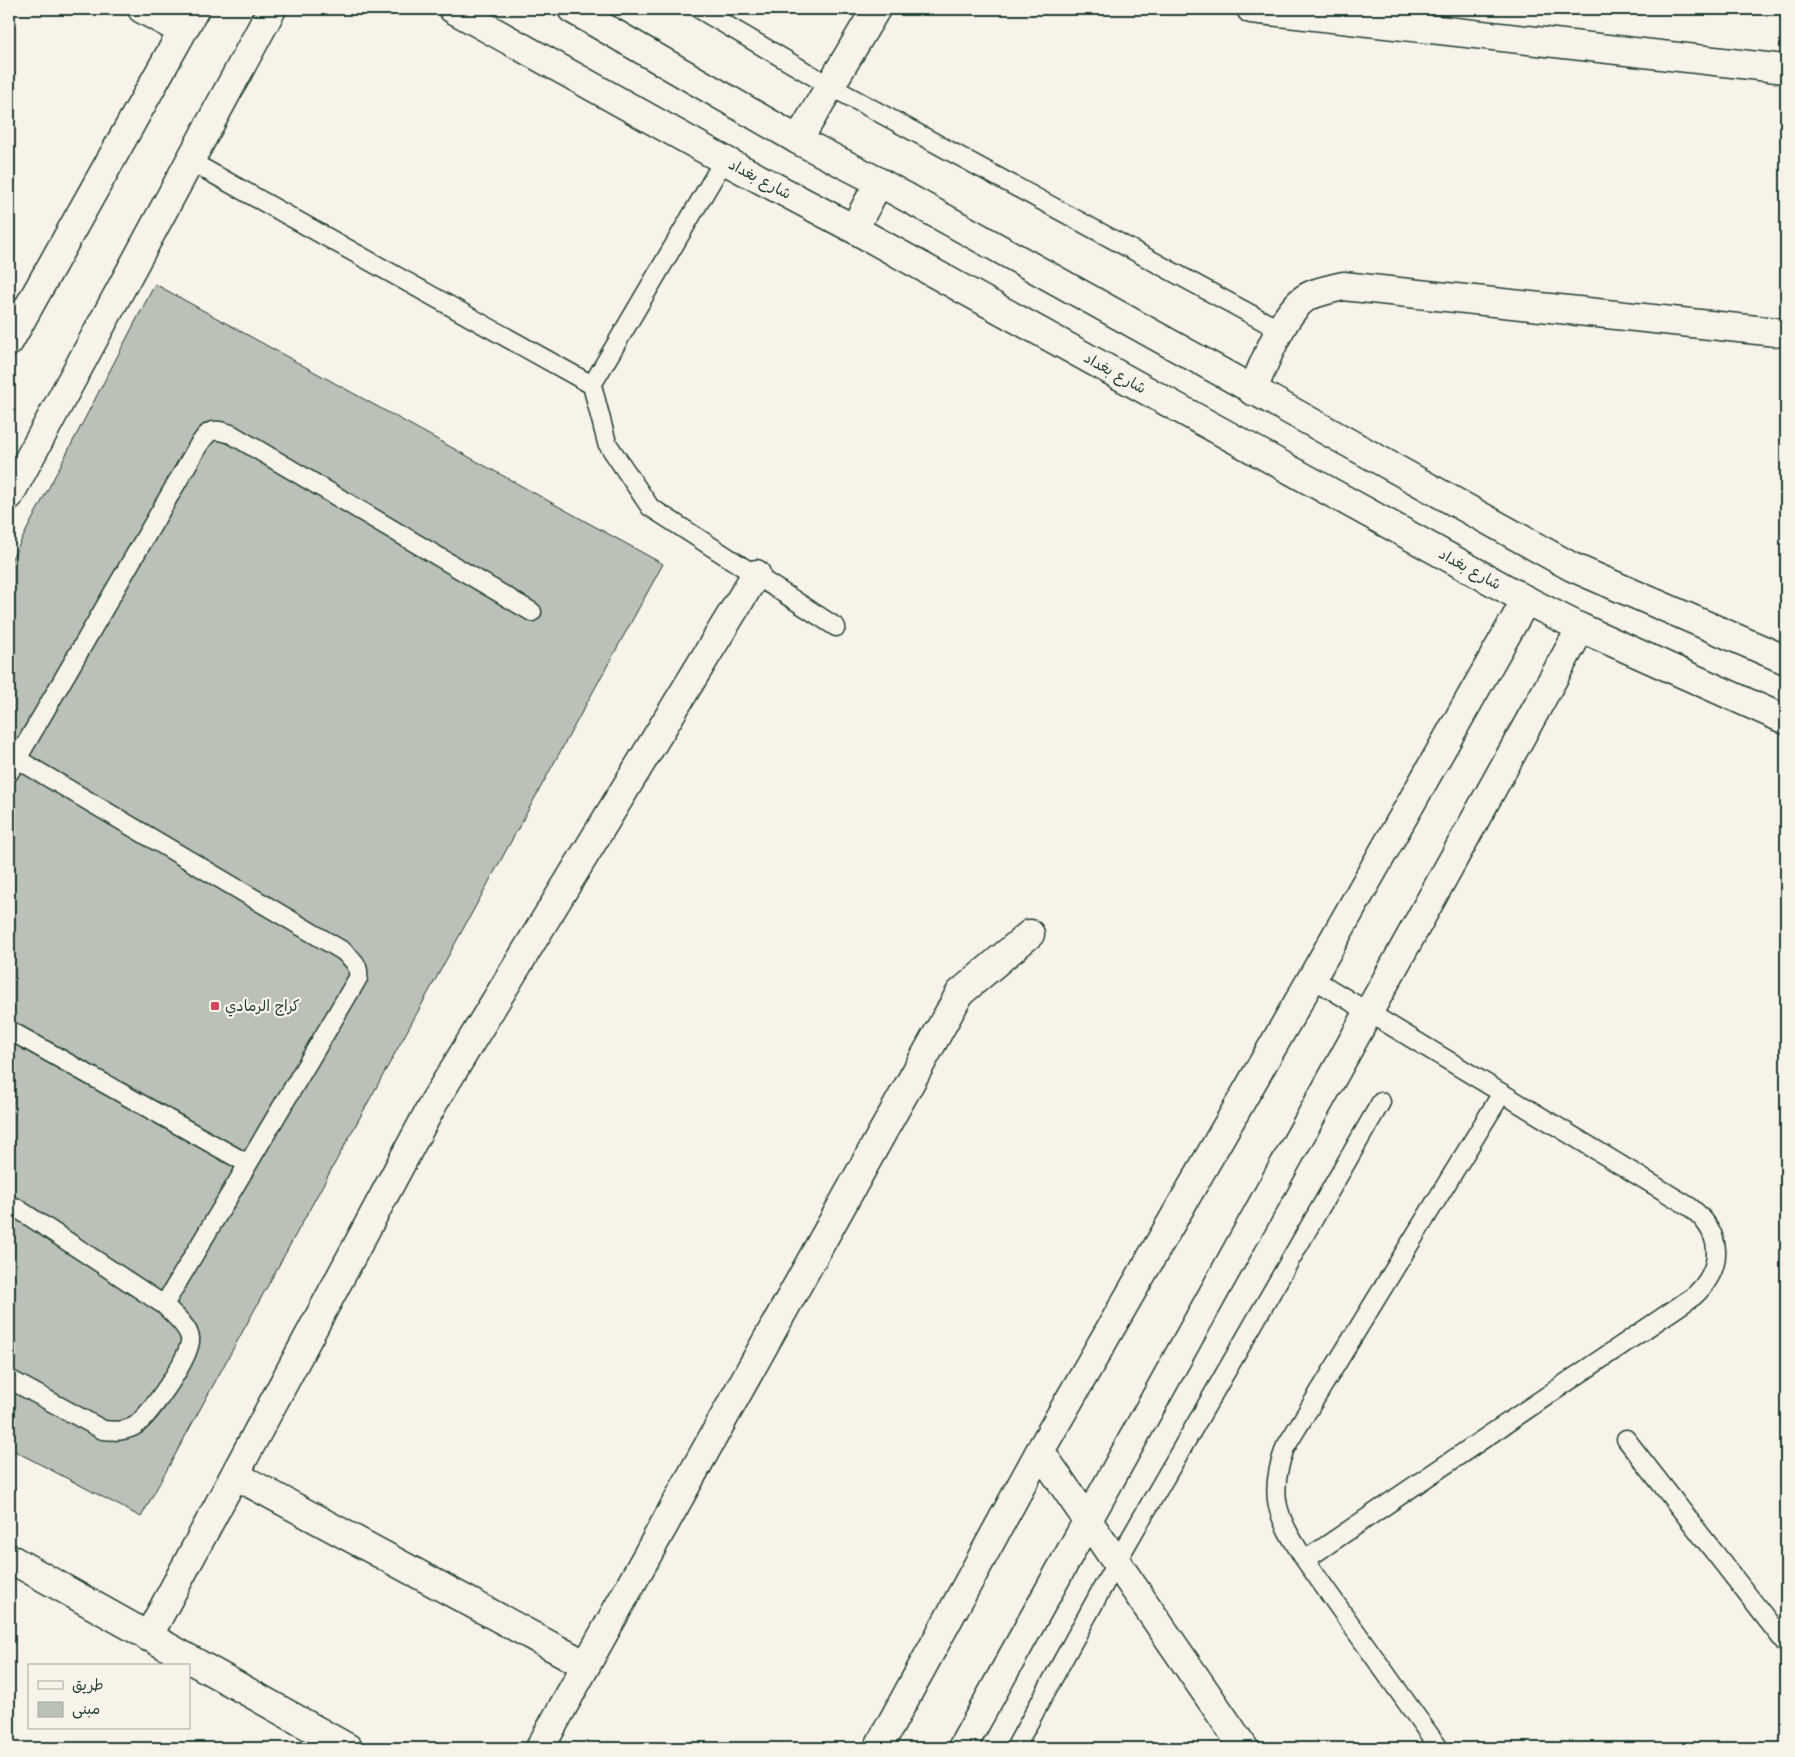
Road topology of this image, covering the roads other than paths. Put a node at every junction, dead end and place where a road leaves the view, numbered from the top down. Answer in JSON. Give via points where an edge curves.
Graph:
{"nodes":[{"id":1,"x":142,"y":9,"type":"edge"},
{"id":2,"x":272,"y":9,"type":"edge"},
{"id":3,"x":453,"y":9,"type":"edge"},
{"id":4,"x":572,"y":9,"type":"edge"},
{"id":5,"x":699,"y":9,"type":"edge"},
{"id":6,"x":876,"y":9,"type":"edge"},
{"id":7,"x":1251,"y":9,"type":"edge"},
{"id":8,"x":189,"y":20,"type":"edge"},
{"id":9,"x":1786,"y":69,"type":"edge"},
{"id":10,"x":830,"y":86,"type":"junction"},
{"id":11,"x":798,"y":140,"type":"junction"},
{"id":12,"x":724,"y":160,"type":"junction"},
{"id":13,"x":190,"y":161,"type":"junction"},
{"id":14,"x":879,"y":182,"type":"junction"},
{"id":15,"x":854,"y":229,"type":"junction"},
{"id":16,"x":1280,"y":330,"type":"junction"},
{"id":17,"x":1786,"y":333,"type":"edge"},
{"id":18,"x":9,"y":342,"type":"edge"},
{"id":19,"x":592,"y":385,"type":"junction"},
{"id":20,"x":1252,"y":391,"type":"junction"},
{"id":21,"x":9,"y":496,"type":"edge"},
{"id":22,"x":756,"y":574,"type":"junction"},
{"id":23,"x":1526,"y":600,"type":"junction"},
{"id":24,"x":532,"y":612,"type":"dead end"},
{"id":25,"x":836,"y":627,"type":"dead end"},
{"id":26,"x":1581,"y":628,"type":"junction"},
{"id":27,"x":1786,"y":660,"type":"edge"},
{"id":28,"x":1786,"y":720,"type":"edge"},
{"id":29,"x":13,"y":766,"type":"edge"},
{"id":30,"x":1030,"y":934,"type":"dead end"},
{"id":31,"x":1312,"y":978,"type":"junction"},
{"id":32,"x":1368,"y":1013,"type":"junction"},
{"id":33,"x":9,"y":1030,"type":"edge"},
{"id":34,"x":1502,"y":1093,"type":"junction"},
{"id":35,"x":1381,"y":1102,"type":"dead end"},
{"id":36,"x":248,"y":1164,"type":"junction"},
{"id":37,"x":16,"y":1207,"type":"dead end"},
{"id":38,"x":164,"y":1305,"type":"junction"},
{"id":39,"x":9,"y":1378,"type":"edge"},
{"id":40,"x":1626,"y":1439,"type":"dead end"},
{"id":41,"x":1040,"y":1451,"type":"junction"},
{"id":42,"x":234,"y":1475,"type":"junction"},
{"id":43,"x":1087,"y":1521,"type":"junction"},
{"id":44,"x":9,"y":1558,"type":"edge"},
{"id":45,"x":1305,"y":1560,"type":"junction"},
{"id":46,"x":1116,"y":1563,"type":"junction"},
{"id":47,"x":148,"y":1637,"type":"junction"},
{"id":48,"x":1786,"y":1644,"type":"edge"},
{"id":49,"x":586,"y":1665,"type":"junction"},
{"id":50,"x":348,"y":1748,"type":"edge"},
{"id":51,"x":540,"y":1748,"type":"edge"},
{"id":52,"x":878,"y":1748,"type":"edge"},
{"id":53,"x":962,"y":1748,"type":"edge"},
{"id":54,"x":1015,"y":1748,"type":"edge"},
{"id":55,"x":1244,"y":1748,"type":"edge"},
{"id":56,"x":1440,"y":1748,"type":"edge"}],
"edges":[{"from":1,"to":8,"type":"street"},
{"from":2,"to":13,"type":"street"},
{"from":3,"to":12,"type":"street","name":"شارع بغداد"},
{"from":4,"to":11,"type":"street"},
{"from":5,"to":10,"type":"lane"},
{"from":6,"to":10,"type":"street"},
{"from":7,"to":9,"type":"street"},
{"from":8,"to":18,"type":"street"},
{"from":10,"to":11,"type":"street"},
{"from":10,"to":16,"type":"lane"},
{"from":11,"to":14,"type":"street"},
{"from":12,"to":15,"type":"street","name":"شارع بغداد"},
{"from":12,"to":19,"type":"lane"},
{"from":13,"to":19,"type":"lane"},
{"from":13,"to":21,"type":"street"},
{"from":14,"to":15,"type":"street"},
{"from":14,"to":20,"type":"street"},
{"from":15,"to":23,"type":"street","name":"شارع بغداد"},
{"from":16,"to":17,"type":"street","via":[[1293,309],[1308,296],[1343,286]]},
{"from":16,"to":20,"type":"street"},
{"from":19,"to":22,"type":"lane","via":[[607,443],[650,507]]},
{"from":20,"to":27,"type":"street","via":[[1572,567]]},
{"from":22,"to":25,"type":"lane"},
{"from":22,"to":42,"type":"street","via":[[434,1102]]},
{"from":23,"to":26,"type":"street","name":"شارع بغداد"},
{"from":23,"to":31,"type":"street"},
{"from":24,"to":29,"type":"lane","via":[[231,434],[216,429],[208,432],[198,446]]},
{"from":26,"to":28,"type":"street","name":"شارع بغداد"},
{"from":26,"to":32,"type":"street"},
{"from":29,"to":36,"type":"lane","via":[[343,951],[356,963],[358,978]]},
{"from":30,"to":49,"type":"street","via":[[960,992]]},
{"from":31,"to":32,"type":"lane"},
{"from":31,"to":41,"type":"street"},
{"from":32,"to":34,"type":"lane"},
{"from":32,"to":43,"type":"street"},
{"from":33,"to":36,"type":"lane"},
{"from":34,"to":45,"type":"lane","via":[[1279,1464],[1276,1482],[1280,1516]]},
{"from":34,"to":45,"type":"lane","via":[[1703,1217],[1716,1246],[1711,1274],[1694,1296]]},
{"from":35,"to":46,"type":"lane"},
{"from":36,"to":38,"type":"lane"},
{"from":37,"to":38,"type":"lane"},
{"from":38,"to":39,"type":"lane","via":[[190,1336],[190,1346],[173,1378],[136,1425],[117,1432],[103,1430]]},
{"from":40,"to":48,"type":"lane"},
{"from":41,"to":43,"type":"street"},
{"from":41,"to":52,"type":"street"},
{"from":42,"to":47,"type":"street"},
{"from":42,"to":49,"type":"street"},
{"from":43,"to":46,"type":"street"},
{"from":43,"to":53,"type":"street"},
{"from":44,"to":47,"type":"street"},
{"from":45,"to":56,"type":"lane"},
{"from":46,"to":54,"type":"lane"},
{"from":46,"to":55,"type":"street"},
{"from":47,"to":50,"type":"street"},
{"from":49,"to":51,"type":"street"}]}
